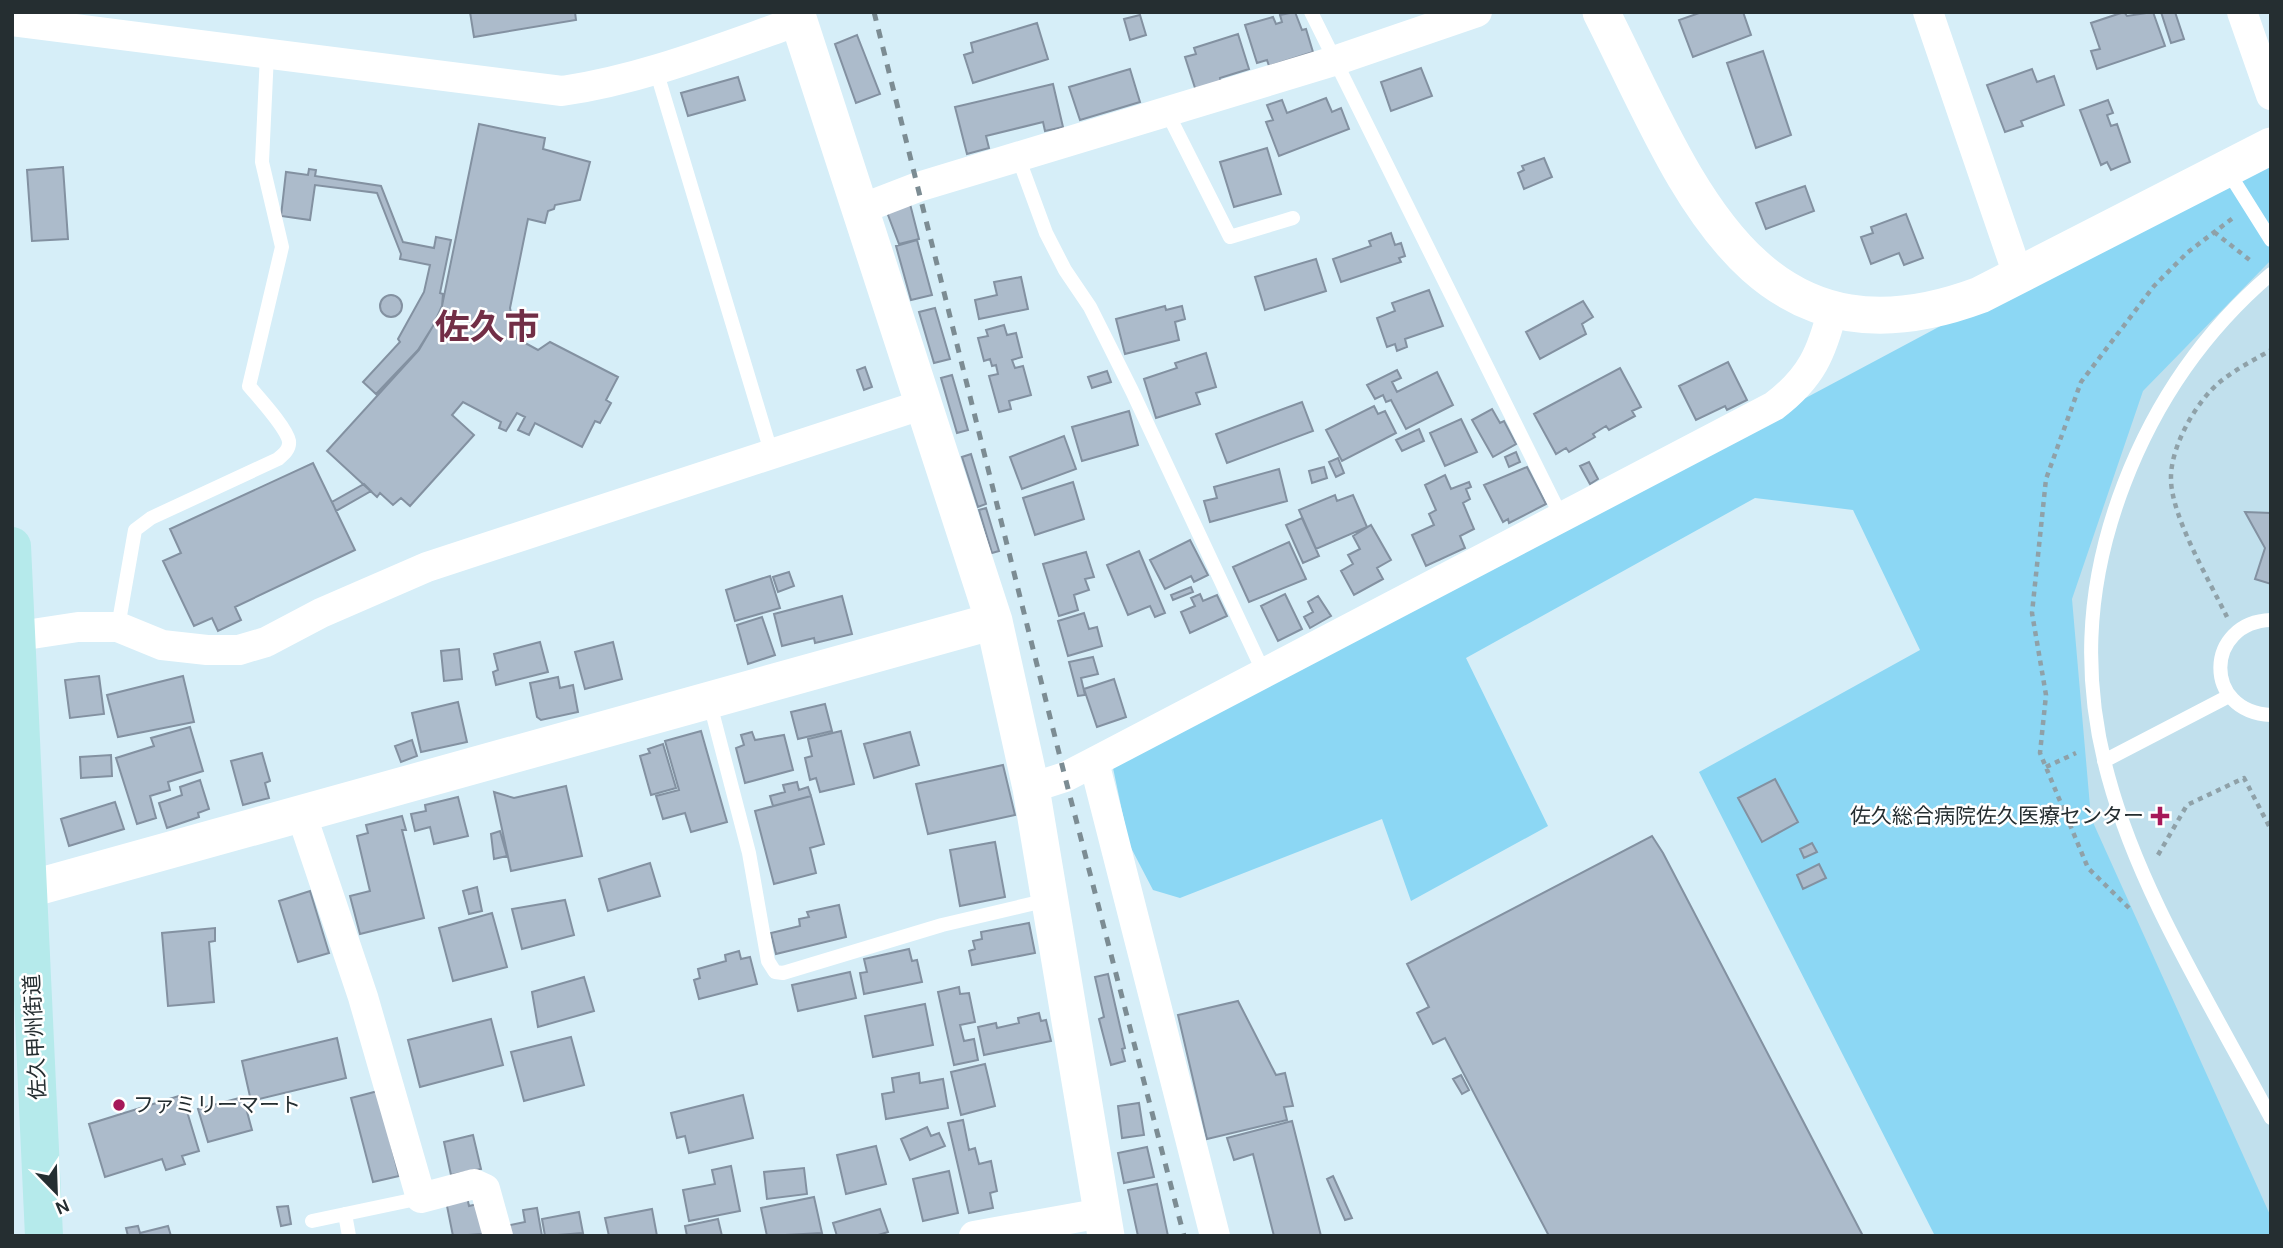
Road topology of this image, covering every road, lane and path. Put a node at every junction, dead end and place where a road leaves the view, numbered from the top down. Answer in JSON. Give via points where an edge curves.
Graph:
{"nodes":[{"id":1,"x":1311,"y":12,"type":"edge"},
{"id":2,"x":1477,"y":12,"type":"edge"},
{"id":3,"x":1601,"y":12,"type":"edge"},
{"id":4,"x":1928,"y":12,"type":"edge"},
{"id":5,"x":2242,"y":12,"type":"edge"},
{"id":6,"x":797,"y":17,"type":"edge"},
{"id":7,"x":12,"y":21,"type":"edge"},
{"id":8,"x":267,"y":54,"type":"junction"},
{"id":9,"x":1334,"y":61,"type":"junction"},
{"id":10,"x":656,"y":70,"type":"junction"},
{"id":11,"x":2271,"y":95,"type":"edge"},
{"id":12,"x":1167,"y":112,"type":"junction"},
{"id":13,"x":2271,"y":146,"type":"edge"},
{"id":14,"x":1018,"y":157,"type":"junction"},
{"id":15,"x":2226,"y":168,"type":"junction"},
{"id":16,"x":860,"y":209,"type":"junction"},
{"id":17,"x":1293,"y":218,"type":"dead end"},
{"id":18,"x":2214,"y":232,"type":"dead end"},
{"id":19,"x":2271,"y":240,"type":"edge"},
{"id":20,"x":2252,"y":261,"type":"dead end"},
{"id":21,"x":2271,"y":274,"type":"edge"},
{"id":22,"x":2018,"y":275,"type":"junction"},
{"id":23,"x":1833,"y":308,"type":"junction"},
{"id":24,"x":2271,"y":350,"type":"edge"},
{"id":25,"x":924,"y":404,"type":"junction"},
{"id":26,"x":772,"y":454,"type":"junction"},
{"id":27,"x":1562,"y":518,"type":"junction"},
{"id":28,"x":12,"y":545,"type":"edge"},
{"id":29,"x":2227,"y":619,"type":"dead end"},
{"id":30,"x":2271,"y":620,"type":"edge"},
{"id":31,"x":994,"y":621,"type":"junction"},
{"id":32,"x":118,"y":627,"type":"junction"},
{"id":33,"x":19,"y":636,"type":"junction"},
{"id":34,"x":1264,"y":673,"type":"junction"},
{"id":35,"x":2229,"y":696,"type":"junction"},
{"id":36,"x":709,"y":700,"type":"junction"},
{"id":37,"x":2271,"y":715,"type":"edge"},
{"id":38,"x":2076,"y":753,"type":"dead end"},
{"id":39,"x":2104,"y":761,"type":"junction"},
{"id":40,"x":1094,"y":762,"type":"junction"},
{"id":41,"x":2046,"y":767,"type":"dead end"},
{"id":42,"x":1031,"y":788,"type":"junction"},
{"id":43,"x":302,"y":813,"type":"junction"},
{"id":44,"x":2269,"y":826,"type":"dead end"},
{"id":45,"x":2157,"y":855,"type":"dead end"},
{"id":46,"x":20,"y":892,"type":"edge"},
{"id":47,"x":1050,"y":900,"type":"junction"},
{"id":48,"x":2271,"y":1118,"type":"edge"},
{"id":49,"x":421,"y":1198,"type":"junction"},
{"id":50,"x":345,"y":1214,"type":"junction"},
{"id":51,"x":312,"y":1221,"type":"dead end"},
{"id":52,"x":1104,"y":1224,"type":"edge"},
{"id":53,"x":44,"y":1236,"type":"edge"},
{"id":54,"x":349,"y":1236,"type":"edge"},
{"id":55,"x":498,"y":1236,"type":"edge"},
{"id":56,"x":974,"y":1236,"type":"edge"},
{"id":57,"x":1215,"y":1236,"type":"edge"}],
"edges":[{"from":1,"to":9,"type":"lane"},
{"from":2,"to":9,"type":"street"},
{"from":3,"to":23,"type":"street","via":[[1706,214],[1745,260],[1787,290]]},
{"from":4,"to":22,"type":"street"},
{"from":5,"to":11,"type":"street"},
{"from":6,"to":10,"type":"street"},
{"from":6,"to":16,"type":"street"},
{"from":7,"to":8,"type":"street"},
{"from":8,"to":10,"type":"street","via":[[562,91]]},
{"from":8,"to":32,"type":"lane","via":[[262,162],[282,247],[249,386],[284,430],[288,450],[135,530]]},
{"from":9,"to":12,"type":"street"},
{"from":9,"to":27,"type":"lane"},
{"from":10,"to":26,"type":"lane"},
{"from":12,"to":14,"type":"street"},
{"from":12,"to":17,"type":"lane","via":[[1230,237]]},
{"from":13,"to":15,"type":"street"},
{"from":14,"to":16,"type":"street"},
{"from":14,"to":34,"type":"lane","via":[[1046,233],[1132,391]]},
{"from":15,"to":19,"type":"lane"},
{"from":15,"to":22,"type":"street"},
{"from":16,"to":25,"type":"street"},
{"from":18,"to":20,"type":"path"},
{"from":21,"to":39,"type":"lane","via":[[2174,382],[2151,421],[2116,504],[2094,585],[2090,625],[2095,724]]},
{"from":22,"to":23,"type":"street","via":[[1951,306],[1913,313],[1856,313]]},
{"from":23,"to":27,"type":"street","via":[[1823,347],[1805,378],[1774,406]]},
{"from":24,"to":29,"type":"path","via":[[2219,383],[2175,447],[2170,480],[2178,508]]},
{"from":25,"to":26,"type":"street"},
{"from":25,"to":31,"type":"street"},
{"from":26,"to":32,"type":"street","via":[[427,567],[266,642],[239,650],[162,645]]},
{"from":27,"to":34,"type":"street"},
{"from":28,"to":33,"type":"main road","name":"佐久甲州街道"},
{"from":30,"to":35,"type":"lane","via":[[2253,622],[2228,640],[2220,670]]},
{"from":31,"to":36,"type":"street"},
{"from":31,"to":42,"type":"street"},
{"from":32,"to":33,"type":"street","via":[[78,627]]},
{"from":33,"to":46,"type":"main road","name":"佐久甲州街道"},
{"from":34,"to":40,"type":"street"},
{"from":35,"to":37,"type":"lane","via":[[2243,709]]},
{"from":35,"to":39,"type":"lane"},
{"from":36,"to":43,"type":"street"},
{"from":36,"to":47,"type":"lane","via":[[749,853],[768,961],[775,972]]},
{"from":38,"to":41,"type":"path"},
{"from":39,"to":48,"type":"lane","via":[[2113,801],[2153,895]]},
{"from":40,"to":42,"type":"street"},
{"from":40,"to":57,"type":"street"},
{"from":42,"to":47,"type":"street"},
{"from":43,"to":46,"type":"street"},
{"from":43,"to":49,"type":"street","via":[[363,997]]},
{"from":44,"to":45,"type":"path","via":[[2244,778],[2187,805]]},
{"from":46,"to":53,"type":"main road","name":"佐久甲州街道"},
{"from":47,"to":52,"type":"street"},
{"from":49,"to":50,"type":"lane"},
{"from":49,"to":55,"type":"street","via":[[474,1184],[485,1189]]},
{"from":50,"to":51,"type":"lane"},
{"from":50,"to":54,"type":"lane"},
{"from":52,"to":56,"type":"street"}]}
